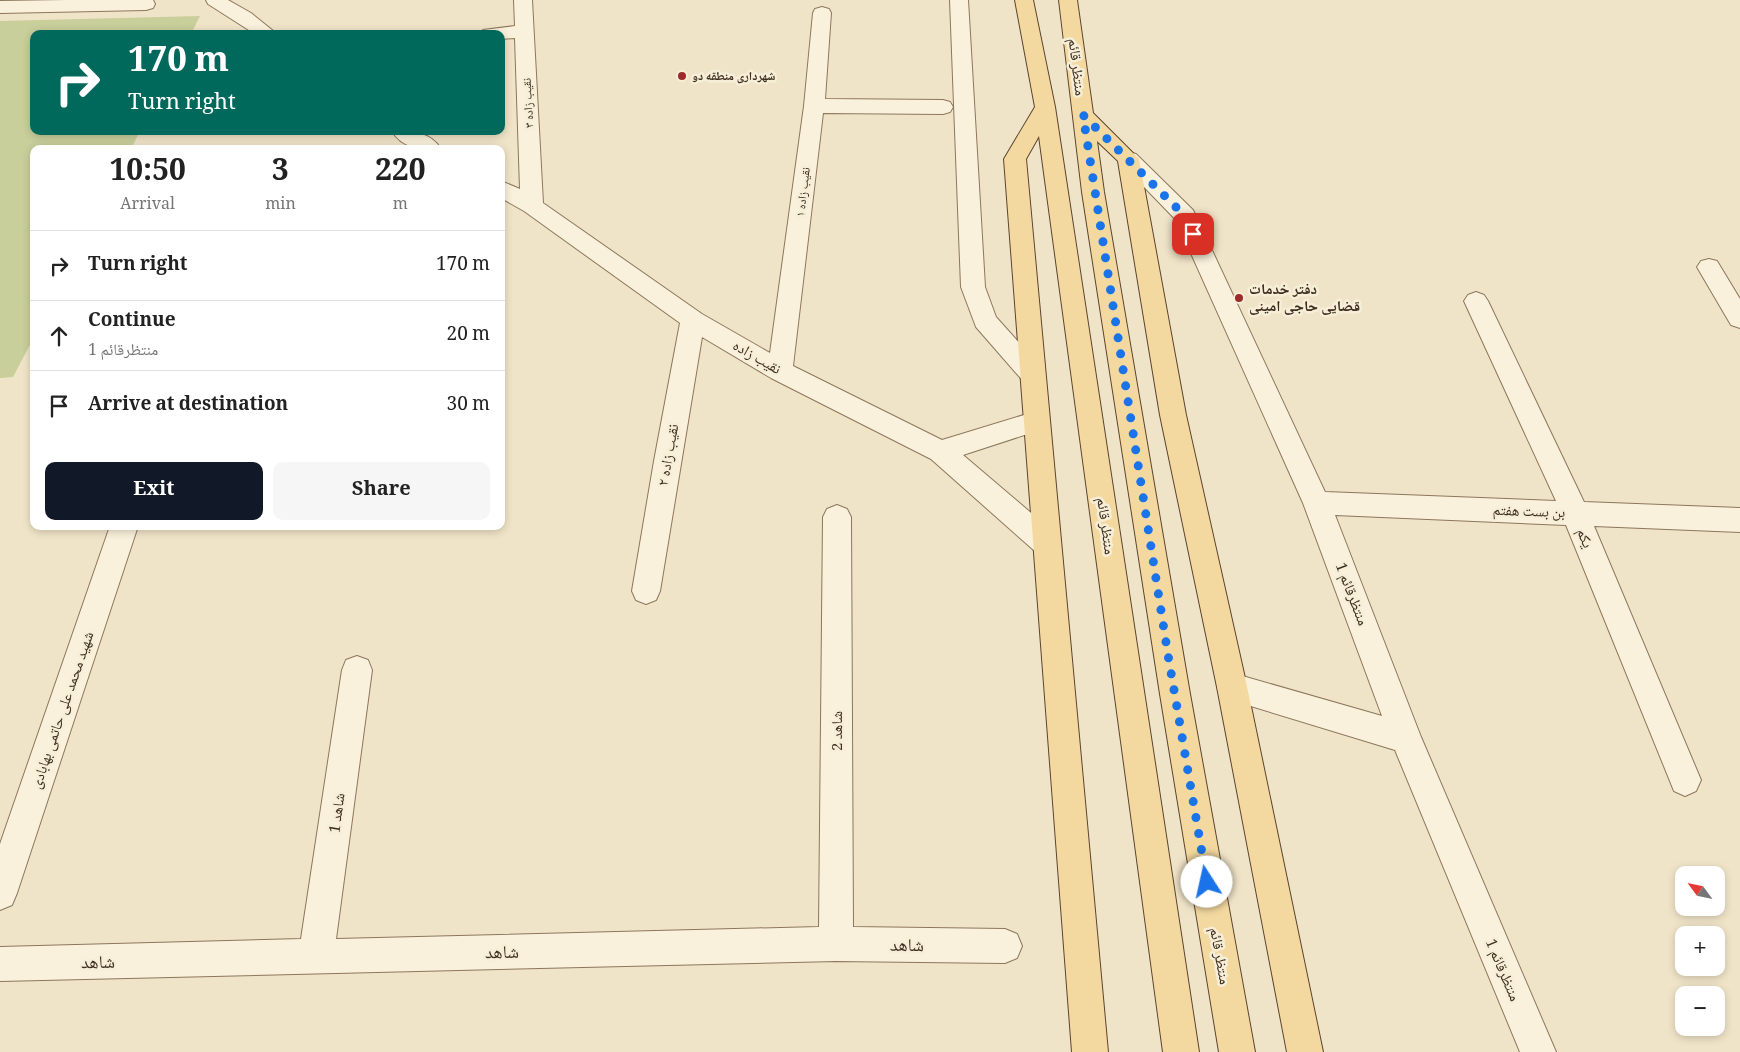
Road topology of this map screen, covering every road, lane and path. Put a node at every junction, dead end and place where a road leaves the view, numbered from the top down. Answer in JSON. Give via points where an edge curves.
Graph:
{"nodes":[{"id":1,"x":215,"y":0,"type":"edge"},
{"id":2,"x":523,"y":0,"type":"edge"},
{"id":3,"x":959,"y":0,"type":"edge"},
{"id":4,"x":1024,"y":0,"type":"edge"},
{"id":5,"x":1068,"y":0,"type":"edge"},
{"id":6,"x":146,"y":4,"type":"dead end"},
{"id":7,"x":0,"y":7,"type":"edge"},
{"id":8,"x":822,"y":13,"type":"dead end"},
{"id":9,"x":262,"y":30,"type":"edge"},
{"id":10,"x":524,"y":31,"type":"junction"},
{"id":11,"x":505,"y":33,"type":"edge"},
{"id":12,"x":814,"y":106,"type":"junction"},
{"id":13,"x":942,"y":107,"type":"dead end"},
{"id":14,"x":1045,"y":107,"type":"junction"},
{"id":15,"x":1083,"y":115,"type":"junction"},
{"id":16,"x":405,"y":139,"type":"edge"},
{"id":17,"x":421,"y":145,"type":"edge"},
{"id":18,"x":1128,"y":159,"type":"junction"},
{"id":19,"x":505,"y":190,"type":"edge"},
{"id":20,"x":532,"y":206,"type":"junction"},
{"id":21,"x":1709,"y":267,"type":"dead end"},
{"id":22,"x":1476,"y":301,"type":"dead end"},
{"id":23,"x":1740,"y":319,"type":"edge"},
{"id":24,"x":693,"y":320,"type":"junction"},
{"id":25,"x":780,"y":371,"type":"junction"},
{"id":26,"x":1033,"y":374,"type":"junction"},
{"id":27,"x":1037,"y":421,"type":"junction"},
{"id":28,"x":940,"y":450,"type":"junction"},
{"id":29,"x":1317,"y":503,"type":"junction"},
{"id":30,"x":1575,"y":512,"type":"junction"},
{"id":31,"x":837,"y":517,"type":"dead end"},
{"id":32,"x":1740,"y":520,"type":"edge"},
{"id":33,"x":123,"y":530,"type":"edge"},
{"id":34,"x":1047,"y":544,"type":"junction"},
{"id":35,"x":646,"y":591,"type":"dead end"},
{"id":36,"x":358,"y":670,"type":"dead end"},
{"id":37,"x":1232,"y":687,"type":"junction"},
{"id":38,"x":1406,"y":738,"type":"junction"},
{"id":39,"x":1685,"y":780,"type":"dead end"},
{"id":40,"x":0,"y":893,"type":"edge"},
{"id":41,"x":836,"y":944,"type":"junction"},
{"id":42,"x":1005,"y":946,"type":"dead end"},
{"id":43,"x":316,"y":957,"type":"junction"},
{"id":44,"x":0,"y":964,"type":"edge"},
{"id":45,"x":1090,"y":1052,"type":"edge"},
{"id":46,"x":1181,"y":1052,"type":"edge"},
{"id":47,"x":1237,"y":1052,"type":"edge"},
{"id":48,"x":1305,"y":1052,"type":"edge"},
{"id":49,"x":1538,"y":1052,"type":"edge"}],
"edges":[{"from":1,"to":9,"type":"street"},
{"from":2,"to":10,"type":"street","name":"نقیب زاده ۳"},
{"from":3,"to":26,"type":"street","via":[[973,287],[985,321]]},
{"from":4,"to":14,"type":"main road","name":"منتظر قائم"},
{"from":5,"to":15,"type":"main road","name":"منتظر قائم"},
{"from":6,"to":7,"type":"street"},
{"from":8,"to":12,"type":"street","name":"نقیب زاده ۱"},
{"from":10,"to":11,"type":"street"},
{"from":10,"to":20,"type":"street","name":"نقیب زاده ۳"},
{"from":12,"to":13,"type":"street"},
{"from":12,"to":25,"type":"street","name":"نقیب زاده ۱"},
{"from":14,"to":26,"type":"main road","via":[[1015,159]]},
{"from":14,"to":46,"type":"main road","name":"منتظر قائم"},
{"from":15,"to":18,"type":"main road"},
{"from":15,"to":47,"type":"main road","name":"منتظر قائم","via":[[1168,654]]},
{"from":16,"to":17,"type":"street"},
{"from":18,"to":29,"type":"street","name":"منتظرقائم 1","via":[[1185,216]]},
{"from":18,"to":37,"type":"main road","via":[[1173,415]]},
{"from":19,"to":20,"type":"street","name":"نقیب زاده"},
{"from":20,"to":24,"type":"street","name":"نقیب زاده"},
{"from":21,"to":23,"type":"street"},
{"from":22,"to":30,"type":"street","name":"یکم"},
{"from":24,"to":25,"type":"street","name":"نقیب زاده"},
{"from":24,"to":35,"type":"street","name":"نقیب زاده ۲","via":[[666,460]]},
{"from":25,"to":28,"type":"street","name":"نقیب زاده"},
{"from":26,"to":27,"type":"main road"},
{"from":27,"to":28,"type":"street"},
{"from":27,"to":34,"type":"main road"},
{"from":28,"to":34,"type":"street","name":"نقیب زاده"},
{"from":29,"to":30,"type":"street","name":"بن بست هفتم"},
{"from":29,"to":38,"type":"street","name":"منتظرقائم 1"},
{"from":30,"to":32,"type":"street","name":"بن بست هفتم"},
{"from":30,"to":39,"type":"street","name":"یکم"},
{"from":31,"to":41,"type":"street","name":"شاهد 2"},
{"from":33,"to":40,"type":"street","name":"شهید محمد علی حاتمی بهابادی"},
{"from":34,"to":45,"type":"main road"},
{"from":36,"to":43,"type":"street","name":"شاهد 1"},
{"from":37,"to":38,"type":"street"},
{"from":37,"to":48,"type":"main road"},
{"from":38,"to":49,"type":"street","name":"منتظرقائم 1"},
{"from":41,"to":42,"type":"street","name":"شاهد"},
{"from":41,"to":43,"type":"street","name":"شاهد"},
{"from":43,"to":44,"type":"street","name":"شاهد"}]}
